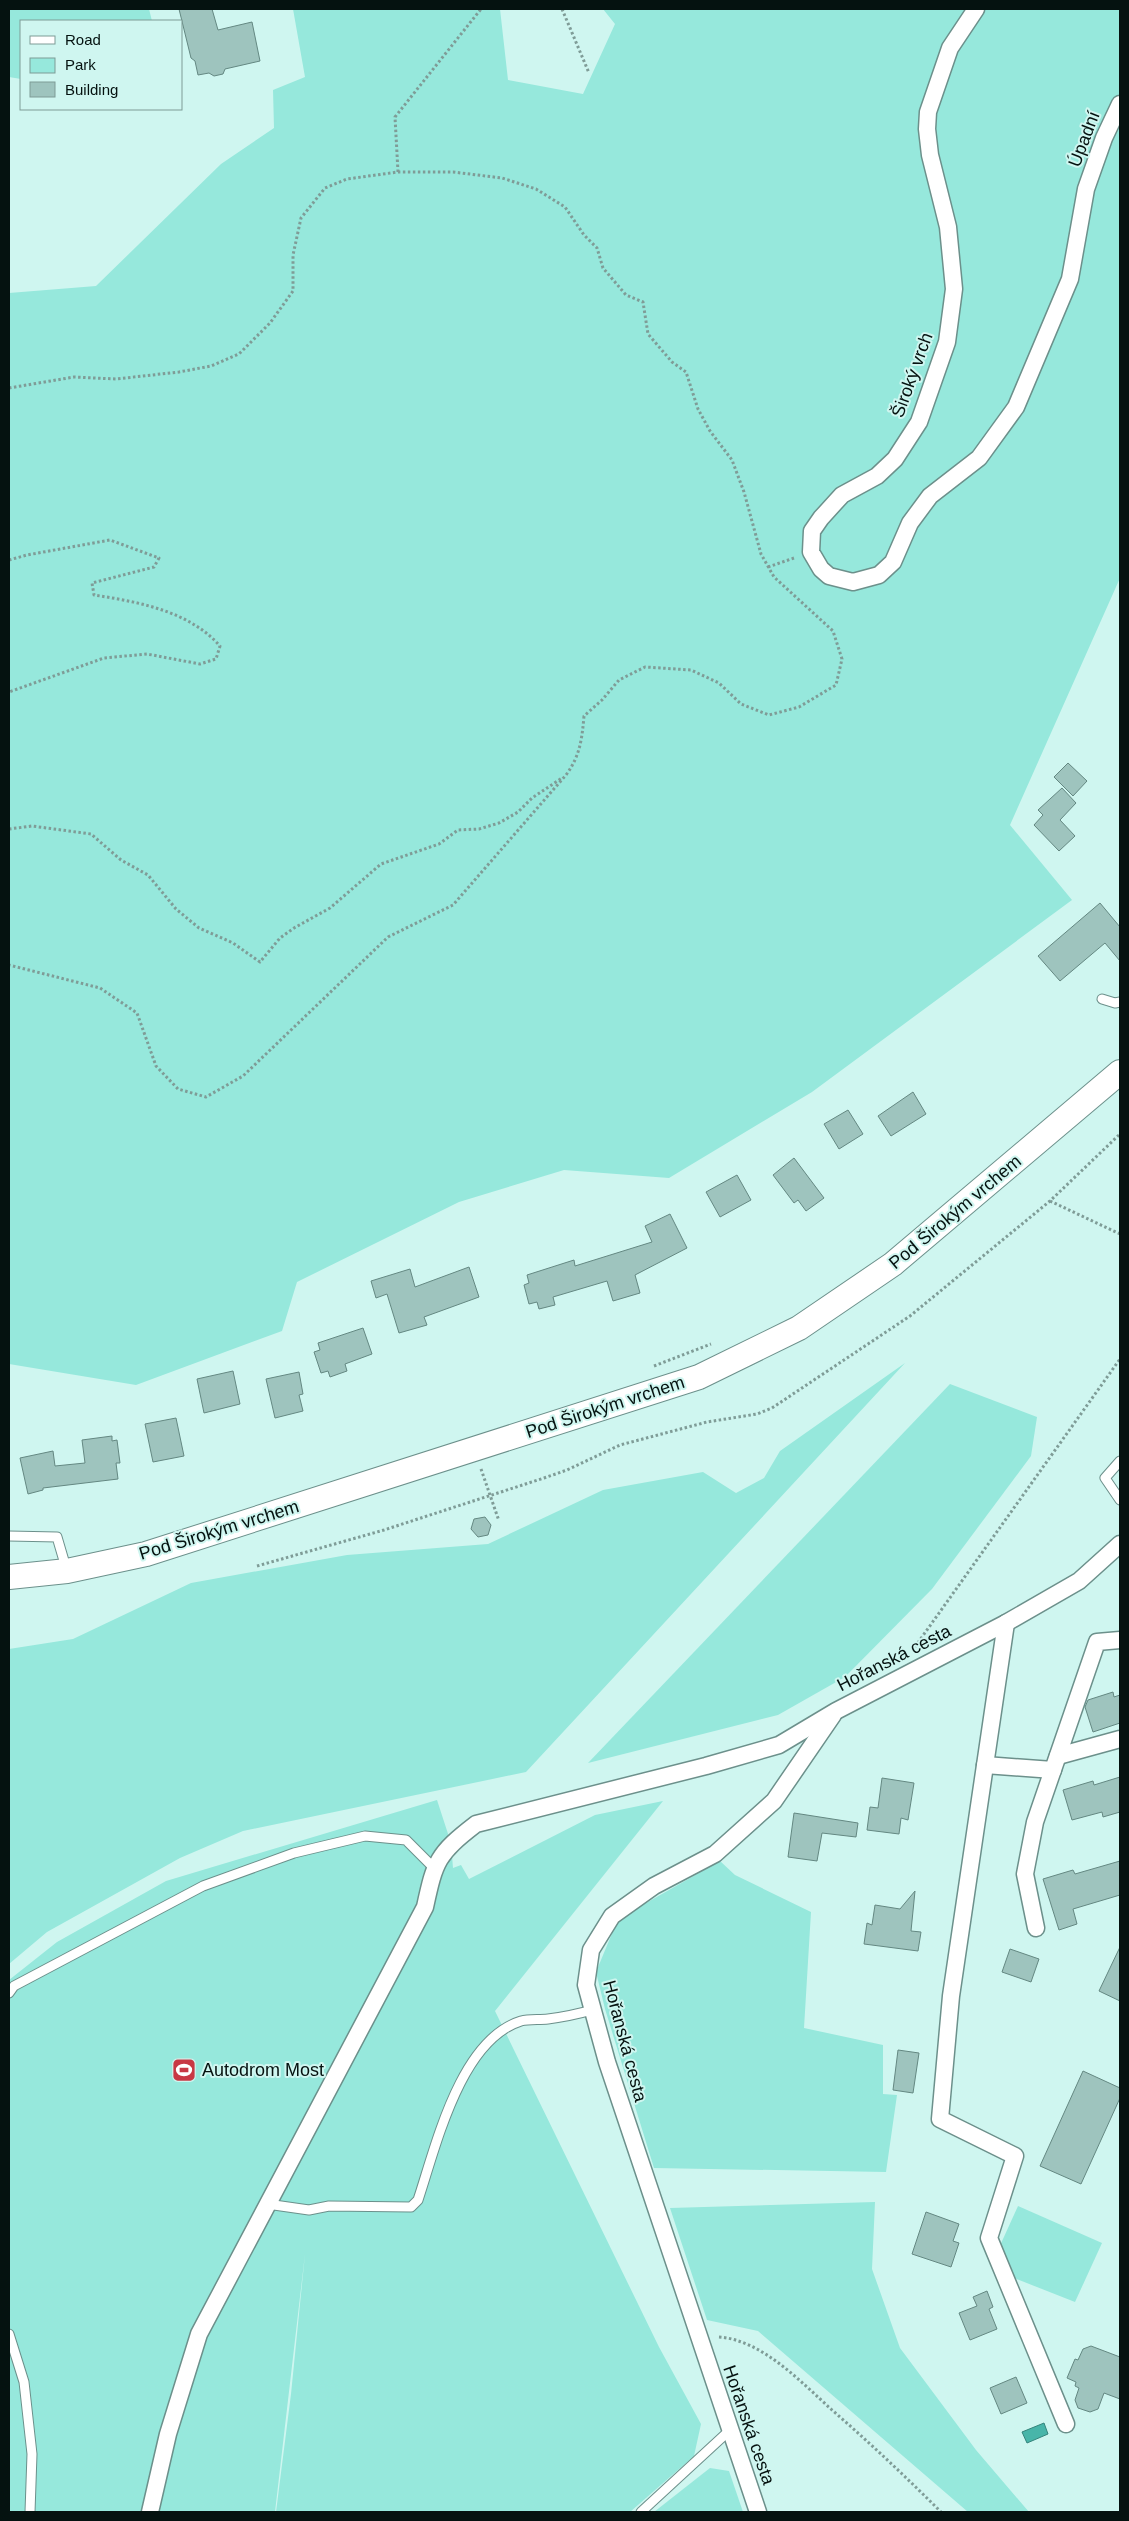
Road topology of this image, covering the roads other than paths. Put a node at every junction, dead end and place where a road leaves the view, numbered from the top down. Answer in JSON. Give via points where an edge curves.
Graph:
{"nodes":[{"id":1,"x":976,"y":9,"type":"edge"},
{"id":2,"x":1120,"y":104,"type":"edge"},
{"id":3,"x":1086,"y":189,"type":"joint"},
{"id":4,"x":1102,"y":999,"type":"dead end"},
{"id":5,"x":1120,"y":1002,"type":"edge"},
{"id":6,"x":1120,"y":1072,"type":"edge"},
{"id":7,"x":1120,"y":1461,"type":"edge"},
{"id":8,"x":1120,"y":1500,"type":"edge"},
{"id":9,"x":9,"y":1536,"type":"edge"},
{"id":10,"x":1120,"y":1544,"type":"edge"},
{"id":11,"x":67,"y":1571,"type":"junction"},
{"id":12,"x":9,"y":1577,"type":"edge"},
{"id":13,"x":1006,"y":1624,"type":"junction"},
{"id":14,"x":1120,"y":1640,"type":"edge"},
{"id":15,"x":836,"y":1711,"type":"junction"},
{"id":16,"x":1120,"y":1739,"type":"edge"},
{"id":17,"x":1056,"y":1763,"type":"junction"},
{"id":18,"x":985,"y":1765,"type":"junction"},
{"id":19,"x":434,"y":1867,"type":"junction"},
{"id":20,"x":1036,"y":1928,"type":"dead end"},
{"id":21,"x":9,"y":1993,"type":"edge"},
{"id":22,"x":592,"y":2010,"type":"junction"},
{"id":23,"x":267,"y":2204,"type":"junction"},
{"id":24,"x":9,"y":2334,"type":"edge"},
{"id":25,"x":1066,"y":2424,"type":"dead end"},
{"id":26,"x":730,"y":2430,"type":"junction"},
{"id":27,"x":30,"y":2512,"type":"edge"},
{"id":28,"x":150,"y":2512,"type":"edge"},
{"id":29,"x":641,"y":2512,"type":"edge"},
{"id":30,"x":758,"y":2512,"type":"edge"}],
"edges":[{"from":1,"to":3,"type":"street","name":"Široký vrch","via":[[950,48],[928,112],[930,155],[948,227],[954,290],[947,342],[919,422],[889,465],[877,476],[842,495],[812,531],[811,552],[829,576],[853,582],[879,575],[893,562],[910,523],[930,496],[978,458],[1016,406],[1070,279]]},
{"from":2,"to":3,"type":"street","name":"Úpadní"},
{"from":4,"to":5,"type":"lane"},
{"from":6,"to":11,"type":"street","name":"Pod Širokým vrchem","via":[[893,1264],[799,1328],[699,1377],[146,1554]]},
{"from":7,"to":8,"type":"lane","via":[[1105,1478]]},
{"from":9,"to":11,"type":"lane","via":[[57,1537]]},
{"from":10,"to":13,"type":"street","name":"Hořanská cesta","via":[[1079,1581]]},
{"from":11,"to":12,"type":"street","name":"Pod Širokým vrchem"},
{"from":13,"to":15,"type":"street","name":"Hořanská cesta"},
{"from":13,"to":18,"type":"street"},
{"from":14,"to":17,"type":"street","via":[[1097,1642]]},
{"from":15,"to":19,"type":"street","via":[[779,1744],[706,1766],[476,1824],[451,1843]]},
{"from":15,"to":22,"type":"street","name":"Hořanská cesta","via":[[774,1801],[715,1854],[654,1886],[612,1916],[591,1950],[586,1985]]},
{"from":16,"to":17,"type":"street"},
{"from":17,"to":18,"type":"street"},
{"from":17,"to":20,"type":"street","via":[[1035,1822],[1025,1874]]},
{"from":18,"to":25,"type":"street","via":[[951,1996],[940,2120],[1015,2156],[989,2238]]},
{"from":19,"to":21,"type":"lane","via":[[406,1840],[365,1836],[294,1852],[203,1886],[23,1981]]},
{"from":19,"to":23,"type":"street","via":[[425,1907]]},
{"from":22,"to":23,"type":"lane","via":[[570,2016],[521,2021],[493,2036],[471,2066],[448,2108],[418,2200],[411,2207],[329,2206],[310,2210]]},
{"from":22,"to":26,"type":"street","name":"Hořanská cesta","via":[[606,2062]]},
{"from":23,"to":28,"type":"street","via":[[198,2334],[168,2434]]},
{"from":24,"to":27,"type":"lane","via":[[24,2382],[32,2454]]},
{"from":26,"to":29,"type":"lane"},
{"from":26,"to":30,"type":"street","name":"Hořanská cesta"}]}
